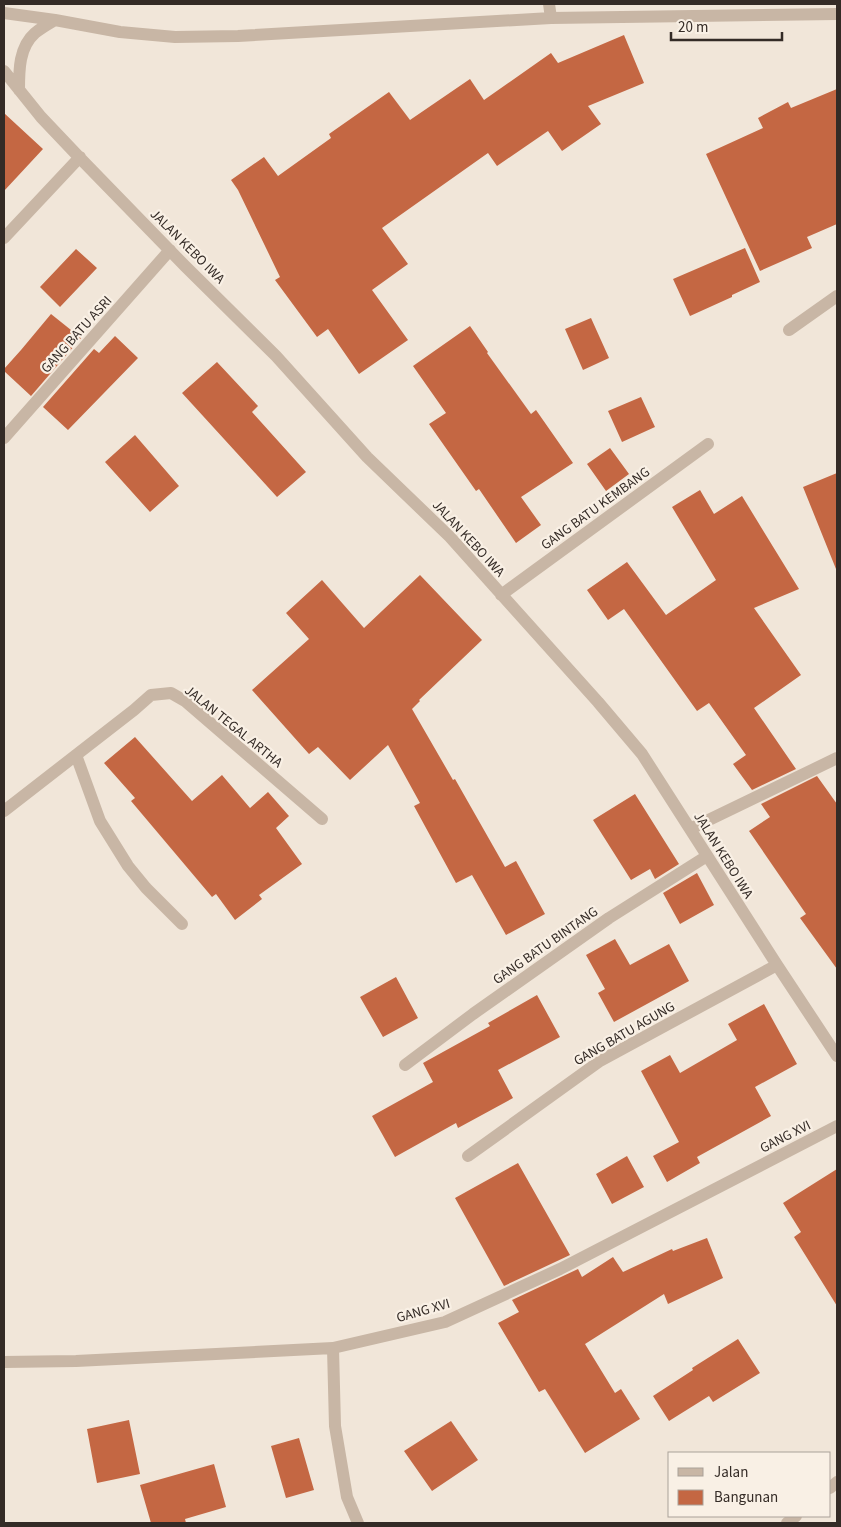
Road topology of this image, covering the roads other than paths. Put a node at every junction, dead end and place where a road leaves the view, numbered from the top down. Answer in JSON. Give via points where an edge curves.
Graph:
{"nodes":[{"id":1,"x":549,"y":4,"type":"edge"},
{"id":2,"x":4,"y":14,"type":"edge"},
{"id":3,"x":837,"y":14,"type":"edge"},
{"id":4,"x":551,"y":18,"type":"junction"},
{"id":5,"x":55,"y":20,"type":"junction"},
{"id":6,"x":4,"y":71,"type":"edge"},
{"id":7,"x":19,"y":90,"type":"junction"},
{"id":8,"x":80,"y":158,"type":"junction"},
{"id":9,"x":4,"y":238,"type":"edge"},
{"id":10,"x":170,"y":250,"type":"junction"},
{"id":11,"x":837,"y":296,"type":"edge"},
{"id":12,"x":789,"y":330,"type":"dead end"},
{"id":13,"x":4,"y":438,"type":"edge"},
{"id":14,"x":708,"y":444,"type":"dead end"},
{"id":15,"x":501,"y":595,"type":"junction"},
{"id":16,"x":76,"y":755,"type":"junction"},
{"id":17,"x":837,"y":758,"type":"edge"},
{"id":18,"x":4,"y":811,"type":"edge"},
{"id":19,"x":322,"y":818,"type":"dead end"},
{"id":20,"x":690,"y":829,"type":"junction"},
{"id":21,"x":707,"y":856,"type":"junction"},
{"id":22,"x":182,"y":924,"type":"dead end"},
{"id":23,"x":776,"y":965,"type":"junction"},
{"id":24,"x":837,"y":1056,"type":"edge"},
{"id":25,"x":404,"y":1065,"type":"dead end"},
{"id":26,"x":837,"y":1126,"type":"edge"},
{"id":27,"x":468,"y":1156,"type":"dead end"},
{"id":28,"x":333,"y":1348,"type":"junction"},
{"id":29,"x":4,"y":1362,"type":"edge"},
{"id":30,"x":358,"y":1523,"type":"edge"}],
"edges":[{"from":1,"to":4,"type":"street"},
{"from":2,"to":5,"type":"street"},
{"from":3,"to":4,"type":"street"},
{"from":4,"to":5,"type":"street","via":[[174,37],[120,32]]},
{"from":5,"to":7,"type":"street","via":[[25,45],[19,68]]},
{"from":6,"to":7,"type":"street","name":"JALAN KEBO IWA"},
{"from":7,"to":8,"type":"street","name":"JALAN KEBO IWA"},
{"from":8,"to":9,"type":"street"},
{"from":8,"to":10,"type":"street","name":"JALAN KEBO IWA"},
{"from":10,"to":13,"type":"street","name":"GANG BATU ASRI"},
{"from":10,"to":15,"type":"street","name":"JALAN KEBO IWA","via":[[276,356],[367,457],[450,537]]},
{"from":11,"to":12,"type":"street"},
{"from":14,"to":15,"type":"street","name":"GANG BATU KEMBANG"},
{"from":15,"to":20,"type":"street","name":"JALAN KEBO IWA","via":[[642,754]]},
{"from":16,"to":18,"type":"street","name":"JALAN TEGAL ARTHA"},
{"from":16,"to":19,"type":"street","name":"JALAN TEGAL ARTHA","via":[[151,695],[171,694],[185,701]]},
{"from":16,"to":22,"type":"street","via":[[100,821],[128,866]]},
{"from":17,"to":20,"type":"street"},
{"from":20,"to":21,"type":"street","name":"JALAN KEBO IWA"},
{"from":21,"to":23,"type":"street","name":"JALAN KEBO IWA"},
{"from":21,"to":25,"type":"street","name":"GANG BATU BINTANG","via":[[609,918]]},
{"from":23,"to":24,"type":"street","name":"JALAN KEBO IWA"},
{"from":23,"to":27,"type":"street","name":"GANG BATU AGUNG","via":[[600,1061]]},
{"from":26,"to":28,"type":"street","name":"GANG XVI","via":[[560,1269],[445,1322]]},
{"from":28,"to":29,"type":"street","name":"GANG XVI","via":[[76,1362]]},
{"from":28,"to":30,"type":"street","via":[[335,1426],[347,1497]]}]}
